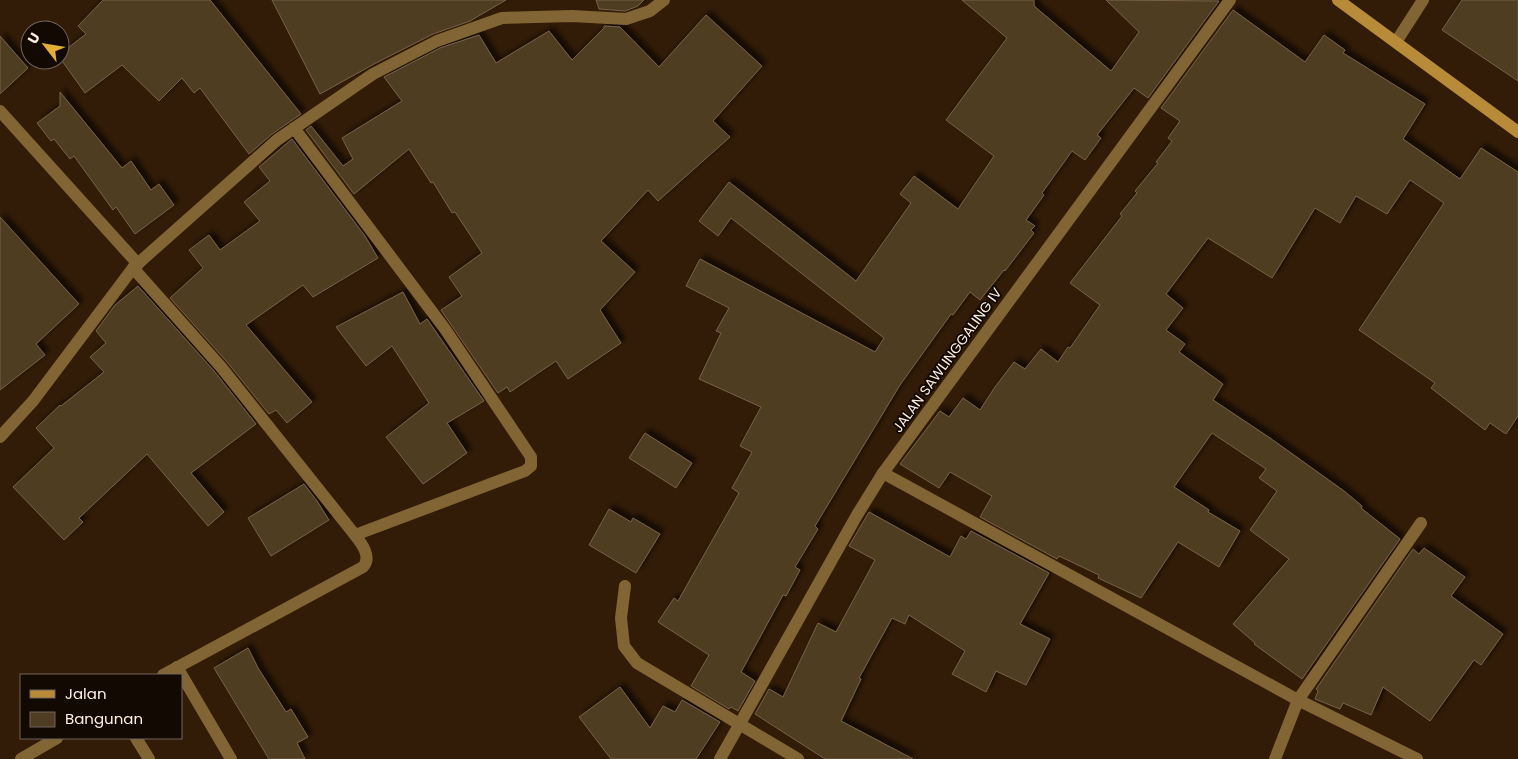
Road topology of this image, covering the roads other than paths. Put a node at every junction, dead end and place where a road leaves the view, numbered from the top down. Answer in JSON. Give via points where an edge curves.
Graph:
{"nodes":[{"id":1,"x":664,"y":0,"type":"edge"},
{"id":2,"x":1230,"y":0,"type":"edge"},
{"id":3,"x":1338,"y":0,"type":"edge"},
{"id":4,"x":1423,"y":0,"type":"edge"},
{"id":5,"x":1396,"y":42,"type":"junction"},
{"id":6,"x":0,"y":111,"type":"edge"},
{"id":7,"x":294,"y":128,"type":"junction"},
{"id":8,"x":1518,"y":132,"type":"edge"},
{"id":9,"x":136,"y":266,"type":"junction"},
{"id":10,"x":0,"y":437,"type":"edge"},
{"id":11,"x":883,"y":473,"type":"junction"},
{"id":12,"x":1420,"y":523,"type":"dead end"},
{"id":13,"x":358,"y":538,"type":"junction"},
{"id":14,"x":626,"y":586,"type":"dead end"},
{"id":15,"x":177,"y":667,"type":"junction"},
{"id":16,"x":165,"y":674,"type":"edge"},
{"id":17,"x":181,"y":674,"type":"edge"},
{"id":18,"x":182,"y":676,"type":"edge"},
{"id":19,"x":1298,"y":700,"type":"junction"},
{"id":20,"x":739,"y":724,"type":"junction"},
{"id":21,"x":56,"y":739,"type":"edge"},
{"id":22,"x":137,"y":739,"type":"edge"},
{"id":23,"x":37,"y":755,"type":"edge"},
{"id":24,"x":21,"y":759,"type":"edge"},
{"id":25,"x":149,"y":759,"type":"edge"},
{"id":26,"x":231,"y":759,"type":"edge"},
{"id":27,"x":720,"y":759,"type":"edge"},
{"id":28,"x":798,"y":759,"type":"edge"},
{"id":29,"x":1275,"y":759,"type":"edge"},
{"id":30,"x":1417,"y":759,"type":"edge"}],
"edges":[{"from":1,"to":7,"type":"street","via":[[650,11],[626,19],[572,16],[502,18],[437,42],[373,74]]},
{"from":2,"to":11,"type":"street","name":"JALAN SAWLINGGALING IV"},
{"from":3,"to":5,"type":"main road"},
{"from":4,"to":5,"type":"street"},
{"from":5,"to":8,"type":"main road"},
{"from":6,"to":9,"type":"street"},
{"from":7,"to":9,"type":"street","via":[[276,140]]},
{"from":7,"to":13,"type":"street","via":[[445,329],[532,461],[525,471]]},
{"from":9,"to":10,"type":"street","via":[[33,401]]},
{"from":9,"to":13,"type":"street"},
{"from":11,"to":19,"type":"street"},
{"from":11,"to":20,"type":"street","name":"JALAN SAWLINGGALING IV"},
{"from":12,"to":19,"type":"street"},
{"from":13,"to":15,"type":"street","via":[[368,558],[364,568]]},
{"from":14,"to":20,"type":"street","via":[[621,618],[624,646],[637,663]]},
{"from":15,"to":16,"type":"street"},
{"from":15,"to":17,"type":"street"},
{"from":18,"to":26,"type":"street"},
{"from":19,"to":29,"type":"street"},
{"from":19,"to":30,"type":"street"},
{"from":20,"to":27,"type":"street","name":"JALAN SAWLINGGALING IV"},
{"from":20,"to":28,"type":"street"},
{"from":21,"to":23,"type":"street"},
{"from":22,"to":25,"type":"street"},
{"from":23,"to":24,"type":"street"}]}
